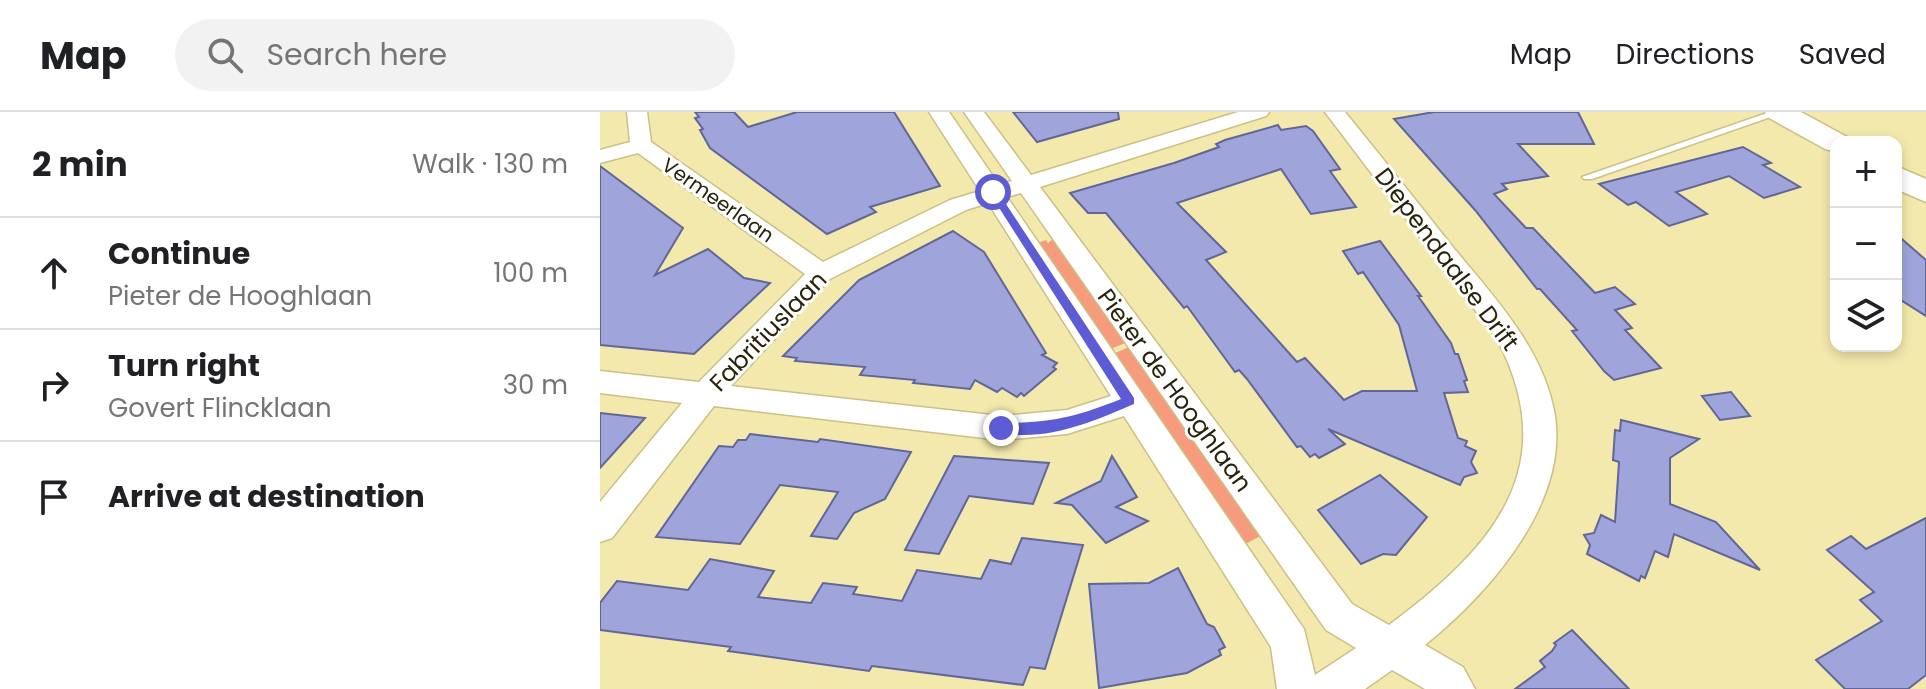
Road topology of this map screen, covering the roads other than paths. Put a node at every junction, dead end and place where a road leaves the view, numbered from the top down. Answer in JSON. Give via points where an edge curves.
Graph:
{"nodes":[{"id":1,"x":637,"y":112,"type":"edge"},
{"id":2,"x":939,"y":112,"type":"edge"},
{"id":3,"x":974,"y":112,"type":"edge"},
{"id":4,"x":1174,"y":112,"type":"edge"},
{"id":5,"x":1259,"y":112,"type":"edge"},
{"id":6,"x":1335,"y":112,"type":"edge"},
{"id":7,"x":1780,"y":112,"type":"edge"},
{"id":8,"x":1180,"y":135,"type":"junction"},
{"id":9,"x":1830,"y":140,"type":"edge"},
{"id":10,"x":641,"y":145,"type":"junction"},
{"id":11,"x":600,"y":157,"type":"edge"},
{"id":12,"x":1588,"y":177,"type":"dead end"},
{"id":13,"x":1902,"y":179,"type":"edge"},
{"id":14,"x":1026,"y":183,"type":"junction"},
{"id":15,"x":993,"y":192,"type":"junction"},
{"id":16,"x":1926,"y":192,"type":"edge"},
{"id":17,"x":821,"y":273,"type":"junction"},
{"id":18,"x":600,"y":382,"type":"edge"},
{"id":19,"x":708,"y":392,"type":"junction"},
{"id":20,"x":1129,"y":401,"type":"junction"},
{"id":21,"x":600,"y":527,"type":"edge"},
{"id":22,"x":1393,"y":649,"type":"junction"},
{"id":23,"x":1297,"y":689,"type":"edge"},
{"id":24,"x":1329,"y":689,"type":"edge"},
{"id":25,"x":1455,"y":689,"type":"edge"}],
"edges":[{"from":1,"to":10,"type":"street","name":"Vermeerlaan"},
{"from":2,"to":15,"type":"street","name":"Pieter de Hooghlaan"},
{"from":3,"to":14,"type":"street","name":"Pieter de Hooghlaan"},
{"from":4,"to":8,"type":"street"},
{"from":5,"to":8,"type":"street","name":"Fabritiuslaan"},
{"from":6,"to":22,"type":"street","name":"Diependaalse Drift","via":[[1508,334],[1527,369],[1540,416],[1537,470],[1514,523],[1473,578]]},
{"from":7,"to":9,"type":"main road"},
{"from":7,"to":12,"type":"lane"},
{"from":8,"to":14,"type":"street","name":"Fabritiuslaan"},
{"from":10,"to":11,"type":"street"},
{"from":10,"to":17,"type":"street","name":"Vermeerlaan"},
{"from":13,"to":16,"type":"main road"},
{"from":14,"to":15,"type":"street","name":"Fabritiuslaan"},
{"from":14,"to":22,"type":"street","name":"Pieter de Hooghlaan","via":[[1339,617]]},
{"from":15,"to":17,"type":"street","name":"Fabritiuslaan"},
{"from":15,"to":20,"type":"street","name":"Pieter de Hooghlaan"},
{"from":17,"to":19,"type":"street","name":"Fabritiuslaan"},
{"from":18,"to":19,"type":"street"},
{"from":19,"to":20,"type":"street","via":[[1001,428],[1075,423]]},
{"from":19,"to":21,"type":"street","name":"Fabritiuslaan"},
{"from":20,"to":23,"type":"street","name":"Pieter de Hooghlaan","via":[[1290,642]]},
{"from":22,"to":24,"type":"street"},
{"from":22,"to":25,"type":"street","name":"Pieter de Hooghlaan"}]}
